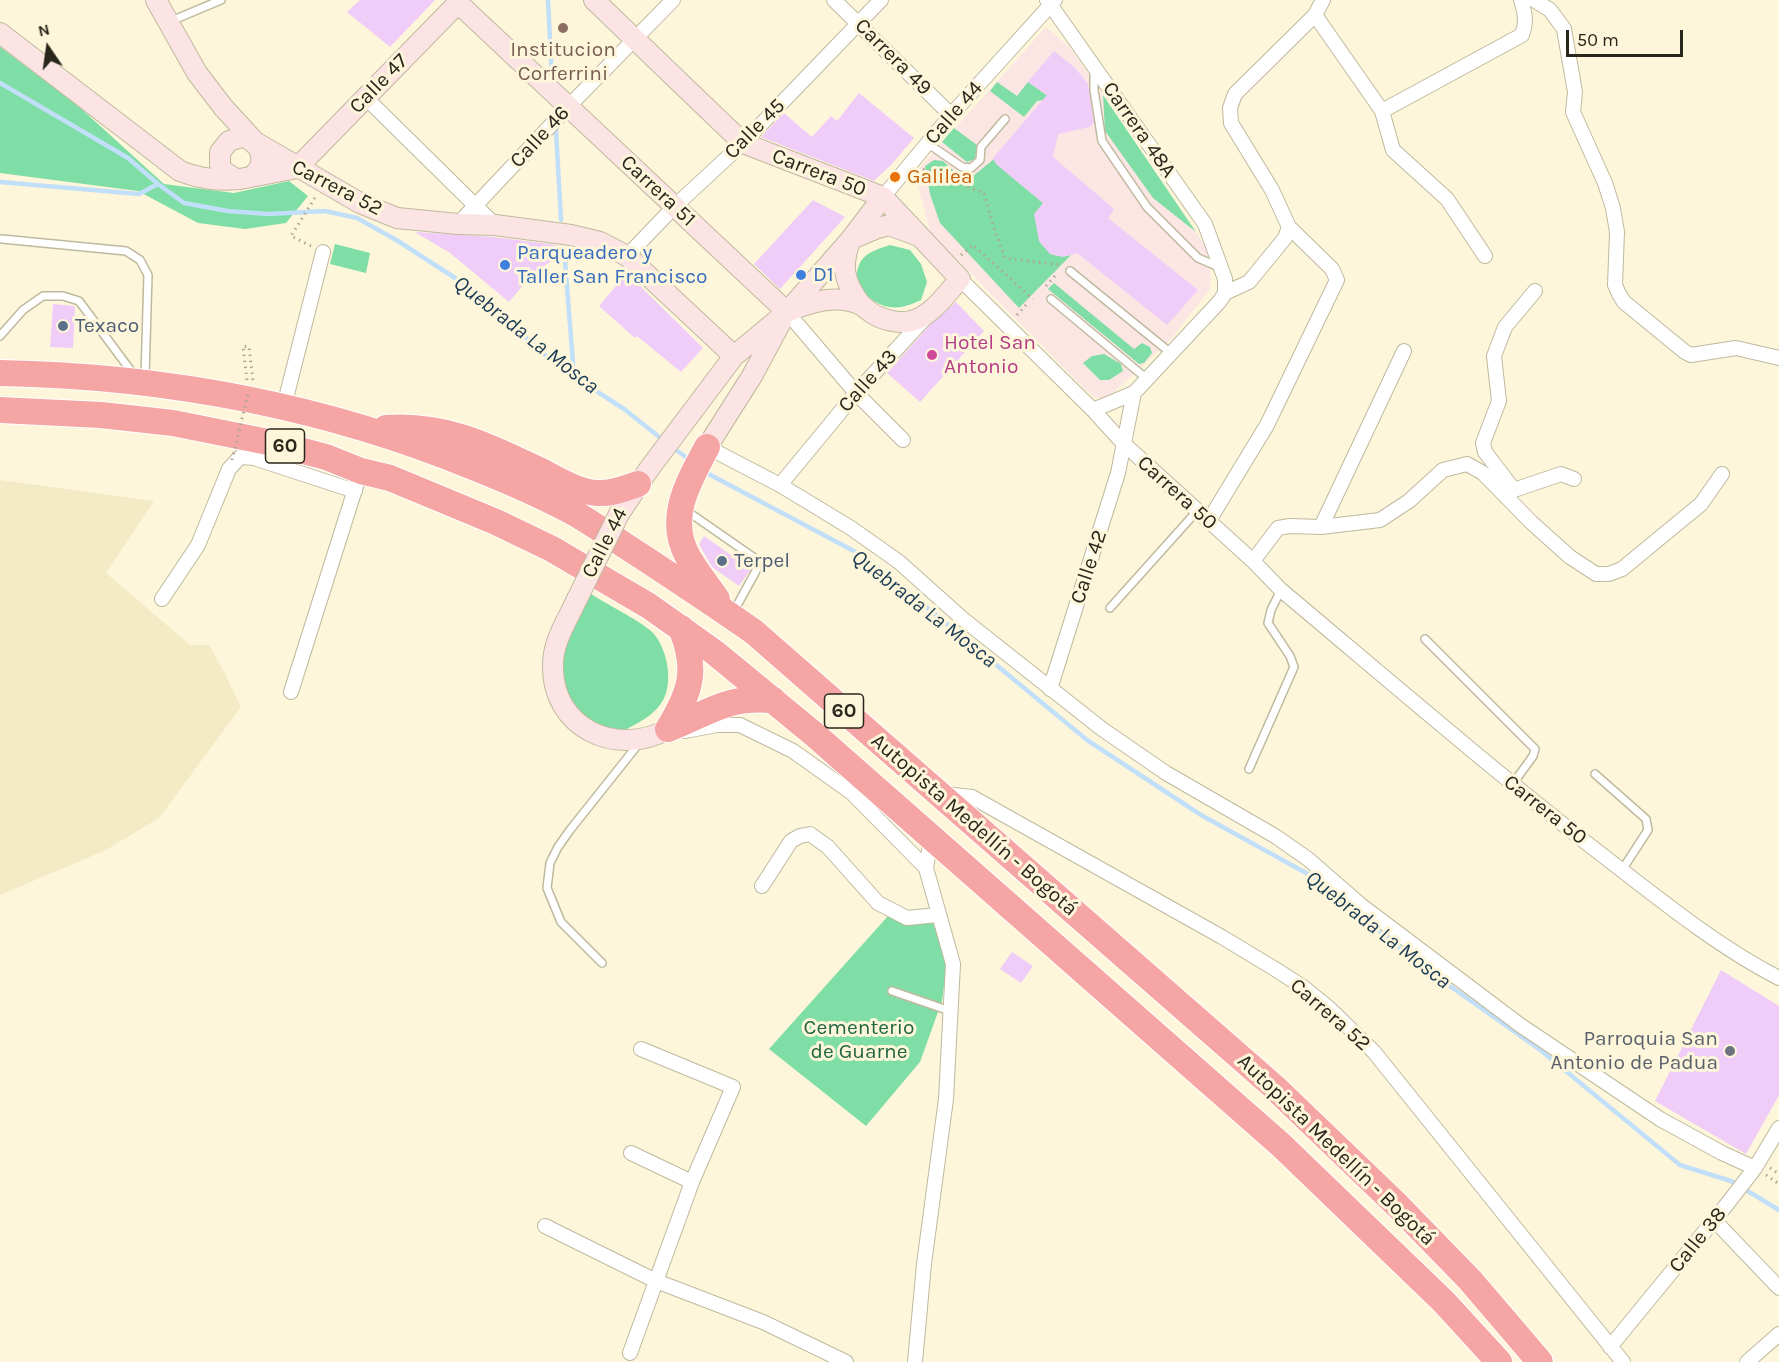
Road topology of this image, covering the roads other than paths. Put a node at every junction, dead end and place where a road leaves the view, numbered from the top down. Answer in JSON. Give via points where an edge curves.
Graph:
{"nodes":[{"id":1,"x":156,"y":0,"type":"edge"},
{"id":2,"x":221,"y":0,"type":"edge"},
{"id":3,"x":594,"y":0,"type":"edge"},
{"id":4,"x":673,"y":0,"type":"edge"},
{"id":5,"x":834,"y":0,"type":"edge"},
{"id":6,"x":881,"y":0,"type":"edge"},
{"id":7,"x":1323,"y":0,"type":"edge"},
{"id":8,"x":1521,"y":0,"type":"edge"},
{"id":9,"x":1534,"y":0,"type":"edge"},
{"id":10,"x":458,"y":1,"type":"edge"},
{"id":11,"x":1051,"y":2,"type":"edge"},
{"id":12,"x":1315,"y":15,"type":"junction"},
{"id":13,"x":168,"y":21,"type":"junction"},
{"id":14,"x":858,"y":23,"type":"junction"},
{"id":15,"x":0,"y":33,"type":"edge"},
{"id":16,"x":634,"y":39,"type":"junction"},
{"id":17,"x":1093,"y":67,"type":"junction"},
{"id":18,"x":365,"y":97,"type":"junction"},
{"id":19,"x":569,"y":106,"type":"junction"},
{"id":20,"x":1382,"y":111,"type":"junction"},
{"id":21,"x":951,"y":115,"type":"junction"},
{"id":22,"x":1005,"y":119,"type":"dead end"},
{"id":23,"x":255,"y":142,"type":"junction"},
{"id":24,"x":743,"y":143,"type":"junction"},
{"id":25,"x":927,"y":143,"type":"junction"},
{"id":26,"x":220,"y":152,"type":"junction"},
{"id":27,"x":297,"y":168,"type":"junction"},
{"id":28,"x":180,"y":171,"type":"junction"},
{"id":29,"x":246,"y":178,"type":"junction"},
{"id":30,"x":883,"y":197,"type":"junction"},
{"id":31,"x":475,"y":207,"type":"junction"},
{"id":32,"x":674,"y":207,"type":"junction"},
{"id":33,"x":458,"y":224,"type":"junction"},
{"id":34,"x":495,"y":225,"type":"junction"},
{"id":35,"x":1289,"y":227,"type":"junction"},
{"id":36,"x":2,"y":239,"type":"dead end"},
{"id":37,"x":851,"y":240,"type":"junction"},
{"id":38,"x":924,"y":241,"type":"junction"},
{"id":39,"x":323,"y":252,"type":"road end"},
{"id":40,"x":627,"y":256,"type":"junction"},
{"id":41,"x":1485,"y":256,"type":"dead end"},
{"id":42,"x":1219,"y":267,"type":"junction"},
{"id":43,"x":1067,"y":268,"type":"road end"},
{"id":44,"x":954,"y":273,"type":"junction"},
{"id":45,"x":1535,"y":291,"type":"dead end"},
{"id":46,"x":1225,"y":293,"type":"junction"},
{"id":47,"x":1051,"y":299,"type":"dead end"},
{"id":48,"x":861,"y":305,"type":"junction"},
{"id":49,"x":933,"y":309,"type":"junction"},
{"id":50,"x":787,"y":312,"type":"junction"},
{"id":51,"x":0,"y":336,"type":"edge"},
{"id":52,"x":1404,"y":351,"type":"dead end"},
{"id":53,"x":1172,"y":354,"type":"junction"},
{"id":54,"x":734,"y":356,"type":"junction"},
{"id":55,"x":1779,"y":358,"type":"edge"},
{"id":56,"x":0,"y":373,"type":"edge"},
{"id":57,"x":1146,"y":379,"type":"junction"},
{"id":58,"x":142,"y":383,"type":"junction"},
{"id":59,"x":856,"y":393,"type":"junction"},
{"id":60,"x":1134,"y":393,"type":"junction"},
{"id":61,"x":284,"y":406,"type":"junction"},
{"id":62,"x":0,"y":410,"type":"edge"},
{"id":63,"x":1093,"y":410,"type":"junction"},
{"id":64,"x":366,"y":429,"type":"junction"},
{"id":65,"x":903,"y":440,"type":"dead end"},
{"id":66,"x":1123,"y":443,"type":"junction"},
{"id":67,"x":705,"y":451,"type":"junction"},
{"id":68,"x":1722,"y":474,"type":"dead end"},
{"id":69,"x":643,"y":476,"type":"junction"},
{"id":70,"x":1574,"y":479,"type":"dead end"},
{"id":71,"x":358,"y":481,"type":"junction"},
{"id":72,"x":780,"y":485,"type":"junction"},
{"id":73,"x":1510,"y":494,"type":"junction"},
{"id":74,"x":682,"y":499,"type":"junction"},
{"id":75,"x":1197,"y":511,"type":"junction"},
{"id":76,"x":1208,"y":522,"type":"junction"},
{"id":77,"x":1321,"y":527,"type":"junction"},
{"id":78,"x":1253,"y":561,"type":"junction"},
{"id":79,"x":1281,"y":590,"type":"junction"},
{"id":80,"x":162,"y":599,"type":"dead end"},
{"id":81,"x":1110,"y":608,"type":"dead end"},
{"id":82,"x":729,"y":614,"type":"junction"},
{"id":83,"x":681,"y":628,"type":"junction"},
{"id":84,"x":1425,"y":639,"type":"dead end"},
{"id":85,"x":1050,"y":689,"type":"junction"},
{"id":86,"x":291,"y":692,"type":"dead end"},
{"id":87,"x":773,"y":700,"type":"junction"},
{"id":88,"x":655,"y":735,"type":"junction"},
{"id":89,"x":1249,"y":769,"type":"dead end"},
{"id":90,"x":1595,"y":774,"type":"dead end"},
{"id":91,"x":1512,"y":785,"type":"junction"},
{"id":92,"x":937,"y":793,"type":"junction"},
{"id":93,"x":931,"y":838,"type":"junction"},
{"id":94,"x":926,"y":868,"type":"junction"},
{"id":95,"x":1622,"y":870,"type":"junction"},
{"id":96,"x":762,"y":886,"type":"dead end"},
{"id":97,"x":938,"y":915,"type":"junction"},
{"id":98,"x":602,"y":963,"type":"dead end"},
{"id":99,"x":1779,"y":978,"type":"edge"},
{"id":100,"x":892,"y":991,"type":"dead end"},
{"id":101,"x":950,"y":1011,"type":"junction"},
{"id":102,"x":641,"y":1049,"type":"dead end"},
{"id":103,"x":1779,"y":1128,"type":"edge"},
{"id":104,"x":631,"y":1153,"type":"dead end"},
{"id":105,"x":1752,"y":1171,"type":"junction"},
{"id":106,"x":692,"y":1182,"type":"junction"},
{"id":107,"x":1714,"y":1220,"type":"junction"},
{"id":108,"x":545,"y":1226,"type":"dead end"},
{"id":109,"x":656,"y":1281,"type":"junction"},
{"id":110,"x":1779,"y":1288,"type":"edge"},
{"id":111,"x":1779,"y":1334,"type":"edge"},
{"id":112,"x":1610,"y":1347,"type":"junction"},
{"id":113,"x":630,"y":1353,"type":"dead end"},
{"id":114,"x":846,"y":1362,"type":"edge"},
{"id":115,"x":915,"y":1362,"type":"edge"},
{"id":116,"x":1499,"y":1362,"type":"edge"},
{"id":117,"x":1540,"y":1362,"type":"edge"},
{"id":118,"x":1623,"y":1362,"type":"edge"},
{"id":119,"x":1746,"y":1362,"type":"edge"}],
"edges":[{"from":1,"to":13,"type":"street","name":"Carrera 52"},
{"from":2,"to":13,"type":"lane"},
{"from":3,"to":16,"type":"street","name":"Carrera 50"},
{"from":4,"to":16,"type":"street","name":"Calle 46"},
{"from":5,"to":14,"type":"street","name":"Carrera 49"},
{"from":6,"to":14,"type":"street","name":"Calle 45"},
{"from":7,"to":12,"type":"street"},
{"from":8,"to":20,"type":"street","via":[[1525,15],[1522,35]]},
{"from":9,"to":55,"type":"street","via":[[1550,10],[1564,29],[1575,92],[1574,112],[1613,208],[1618,294],[1691,355],[1736,348]]},
{"from":10,"to":18,"type":"street","name":"Calle 47"},
{"from":10,"to":19,"type":"street","name":"Carrera 51"},
{"from":11,"to":17,"type":"street","name":"Carrera 48A"},
{"from":11,"to":21,"type":"street","name":"Calle 44"},
{"from":12,"to":20,"type":"street"},
{"from":12,"to":35,"type":"street","via":[[1235,94],[1230,108],[1230,123],[1272,190]]},
{"from":13,"to":23,"type":"street","name":"Carrera 52","via":[[197,73]]},
{"from":14,"to":21,"type":"street","name":"Carrera 49"},
{"from":14,"to":24,"type":"street","name":"Calle 45"},
{"from":15,"to":28,"type":"street"},
{"from":16,"to":19,"type":"street","name":"Calle 46"},
{"from":16,"to":24,"type":"street","name":"Carrera 50"},
{"from":17,"to":42,"type":"street","name":"Carrera 48A","via":[[1205,224]]},
{"from":17,"to":42,"type":"lane","via":[[1102,141],[1147,207],[1198,258]]},
{"from":18,"to":27,"type":"street","name":"Calle 47"},
{"from":18,"to":31,"type":"street"},
{"from":19,"to":31,"type":"street","name":"Calle 46"},
{"from":19,"to":32,"type":"street","name":"Carrera 51"},
{"from":20,"to":41,"type":"street","via":[[1393,150],[1447,199]]},
{"from":21,"to":25,"type":"street","name":"Calle 44"},
{"from":22,"to":25,"type":"lane","via":[[981,147],[980,160],[971,168],[962,167]]},
{"from":23,"to":26,"type":"street","via":[[235,138]]},
{"from":23,"to":27,"type":"street","name":"Carrera 52"},
{"from":23,"to":29,"type":"street","via":[[261,152],[261,163]]},
{"from":24,"to":30,"type":"street","name":"Carrera 50"},
{"from":24,"to":32,"type":"street","name":"Calle 45"},
{"from":25,"to":30,"type":"street","name":"Calle 44"},
{"from":26,"to":28,"type":"street","via":[[195,169]]},
{"from":26,"to":29,"type":"street","via":[[223,171],[234,178]]},
{"from":27,"to":29,"type":"street"},
{"from":27,"to":33,"type":"street","name":"Carrera 52","via":[[360,203],[397,218]]},
{"from":28,"to":29,"type":"street","via":[[220,181]]},
{"from":30,"to":37,"type":"street","name":"Calle 44"},
{"from":30,"to":38,"type":"street","name":"Carrera 50"},
{"from":31,"to":33,"type":"street","name":"Calle 46"},
{"from":31,"to":34,"type":"street"},
{"from":32,"to":40,"type":"street","name":"Calle 45"},
{"from":32,"to":50,"type":"street","name":"Carrera 51"},
{"from":33,"to":34,"type":"street","name":"Carrera 52"},
{"from":34,"to":40,"type":"street","name":"Carrera 52","via":[[571,235],[600,242]]},
{"from":35,"to":46,"type":"street","via":[[1285,238],[1249,282]]},
{"from":35,"to":76,"type":"street","via":[[1332,269],[1337,280],[1267,425]]},
{"from":36,"to":58,"type":"lane","via":[[126,251],[141,260],[148,275]]},
{"from":37,"to":38,"type":"street","via":[[889,225]]},
{"from":37,"to":48,"type":"street","via":[[844,255],[845,273],[850,290]]},
{"from":37,"to":50,"type":"street","name":"Calle 44"},
{"from":38,"to":44,"type":"street","name":"Carrera 50"},
{"from":38,"to":49,"type":"street","via":[[939,264],[941,283]]},
{"from":39,"to":61,"type":"street"},
{"from":40,"to":54,"type":"street","name":"Carrera 52"},
{"from":42,"to":46,"type":"street","name":"Carrera 48A","via":[[1225,279]]},
{"from":43,"to":53,"type":"lane"},
{"from":44,"to":49,"type":"street","name":"Calle 43"},
{"from":44,"to":63,"type":"street","name":"Carrera 50"},
{"from":45,"to":73,"type":"street","via":[[1505,327],[1494,356],[1499,401],[1483,443]]},
{"from":46,"to":53,"type":"street"},
{"from":47,"to":57,"type":"lane"},
{"from":48,"to":49,"type":"street","via":[[893,321],[911,321]]},
{"from":48,"to":50,"type":"street","via":[[830,300],[804,304]]},
{"from":49,"to":59,"type":"street","name":"Calle 43"},
{"from":50,"to":54,"type":"street","name":"Calle 44"},
{"from":50,"to":59,"type":"street","name":"Carrera 51"},
{"from":50,"to":67,"type":"street","name":"Calle 44"},
{"from":51,"to":58,"type":"lane","via":[[42,296],[80,301]]},
{"from":52,"to":77,"type":"street"},
{"from":53,"to":57,"type":"street"},
{"from":54,"to":69,"type":"street","name":"Calle 44"},
{"from":56,"to":58,"type":"highway","name":"Autopista Medellín - Bogotá","number":"60"},
{"from":57,"to":60,"type":"street"},
{"from":58,"to":61,"type":"highway","name":"Autopista Medellín - Bogotá","number":"60"},
{"from":59,"to":65,"type":"street","name":"Carrera 51"},
{"from":59,"to":72,"type":"street","name":"Calle 43"},
{"from":60,"to":63,"type":"street"},
{"from":60,"to":66,"type":"street","name":"Calle 42"},
{"from":61,"to":64,"type":"highway","name":"Autopista Medellín - Bogotá","number":"60"},
{"from":62,"to":71,"type":"highway","name":"Autopista Medellín - Bogotá","number":"60","via":[[173,423],[326,457]]},
{"from":63,"to":66,"type":"street","name":"Carrera 50"},
{"from":64,"to":69,"type":"highway","via":[[430,428],[458,436],[491,447],[586,492],[609,492]]},
{"from":64,"to":82,"type":"highway","name":"Autopista Medellín - Bogotá","number":"60","via":[[455,459],[552,502]]},
{"from":66,"to":75,"type":"street","name":"Carrera 50"},
{"from":66,"to":85,"type":"street","name":"Calle 42","via":[[1114,484]]},
{"from":67,"to":72,"type":"street"},
{"from":67,"to":74,"type":"highway"},
{"from":68,"to":73,"type":"street","via":[[1701,504],[1622,568],[1609,574],[1596,574],[1570,558]]},
{"from":69,"to":88,"type":"street","name":"Calle 44","bridge":true,"via":[[619,514],[577,599],[556,645],[553,664],[559,695],[580,726],[617,741]]},
{"from":70,"to":73,"type":"street","via":[[1561,474]]},
{"from":71,"to":80,"type":"street","via":[[240,457],[229,469],[198,544]]},
{"from":71,"to":83,"type":"highway","name":"Autopista Medellín - Bogotá","number":"60","via":[[390,478],[543,544]]},
{"from":71,"to":86,"type":"street"},
{"from":72,"to":85,"type":"street","via":[[899,562]]},
{"from":73,"to":77,"type":"street","via":[[1467,464],[1443,470],[1409,501],[1380,520]]},
{"from":74,"to":82,"type":"highway","via":[[680,539],[687,556]]},
{"from":74,"to":82,"type":"lane","via":[[756,560],[757,569]]},
{"from":75,"to":76,"type":"street","name":"Carrera 50"},
{"from":75,"to":81,"type":"lane"},
{"from":76,"to":78,"type":"street","name":"Carrera 50"},
{"from":77,"to":78,"type":"street","via":[[1278,528]]},
{"from":78,"to":79,"type":"street","name":"Carrera 50"},
{"from":79,"to":89,"type":"lane","via":[[1268,623],[1294,666]]},
{"from":79,"to":91,"type":"street","name":"Carrera 50"},
{"from":82,"to":92,"type":"highway","name":"Autopista Medellín - Bogotá","number":"60"},
{"from":83,"to":87,"type":"highway","name":"Autopista Medellín - Bogotá","number":"60"},
{"from":83,"to":88,"type":"highway","via":[[691,656],[689,685],[679,712]]},
{"from":84,"to":91,"type":"lane","via":[[1535,749]]},
{"from":85,"to":105,"type":"street","via":[[1166,773],[1308,859],[1362,906],[1520,1025],[1660,1119]]},
{"from":87,"to":88,"type":"highway","via":[[724,703]]},
{"from":87,"to":93,"type":"highway","name":"Autopista Medellín - Bogotá","number":"60"},
{"from":88,"to":94,"type":"street","via":[[740,725],[783,746],[852,793]]},
{"from":88,"to":98,"type":"lane","via":[[570,830],[550,863],[547,888],[561,922]]},
{"from":90,"to":95,"type":"lane","via":[[1646,819],[1648,830]]},
{"from":91,"to":95,"type":"street","name":"Carrera 50"},
{"from":92,"to":112,"type":"street","name":"Carrera 52","via":[[972,797],[1222,937],[1303,987],[1330,1009],[1374,1053]]},
{"from":92,"to":117,"type":"highway","name":"Autopista Medellín - Bogotá","number":"60","via":[[1273,1086],[1454,1263]]},
{"from":93,"to":94,"type":"street"},
{"from":93,"to":116,"type":"highway","name":"Autopista Medellín - Bogotá","number":"60","via":[[1281,1144],[1444,1302]]},
{"from":94,"to":97,"type":"street"},
{"from":95,"to":99,"type":"street","name":"Carrera 50","via":[[1724,945]]},
{"from":96,"to":97,"type":"street","via":[[791,841],[810,834],[828,847],[878,903],[907,918]]},
{"from":97,"to":101,"type":"street","via":[[953,964]]},
{"from":100,"to":101,"type":"lane"},
{"from":101,"to":115,"type":"street","via":[[946,1099]]},
{"from":102,"to":106,"type":"street","via":[[733,1088]]},
{"from":103,"to":105,"type":"street","name":"Calle 38"},
{"from":104,"to":106,"type":"street"},
{"from":105,"to":107,"type":"street","name":"Calle 38"},
{"from":106,"to":109,"type":"street"},
{"from":107,"to":110,"type":"street"},
{"from":107,"to":112,"type":"street","name":"Calle 38"},
{"from":108,"to":109,"type":"street"},
{"from":109,"to":113,"type":"street"},
{"from":109,"to":114,"type":"street","via":[[764,1322]]},
{"from":111,"to":119,"type":"street"},
{"from":112,"to":118,"type":"street","name":"Carrera 52"}]}
